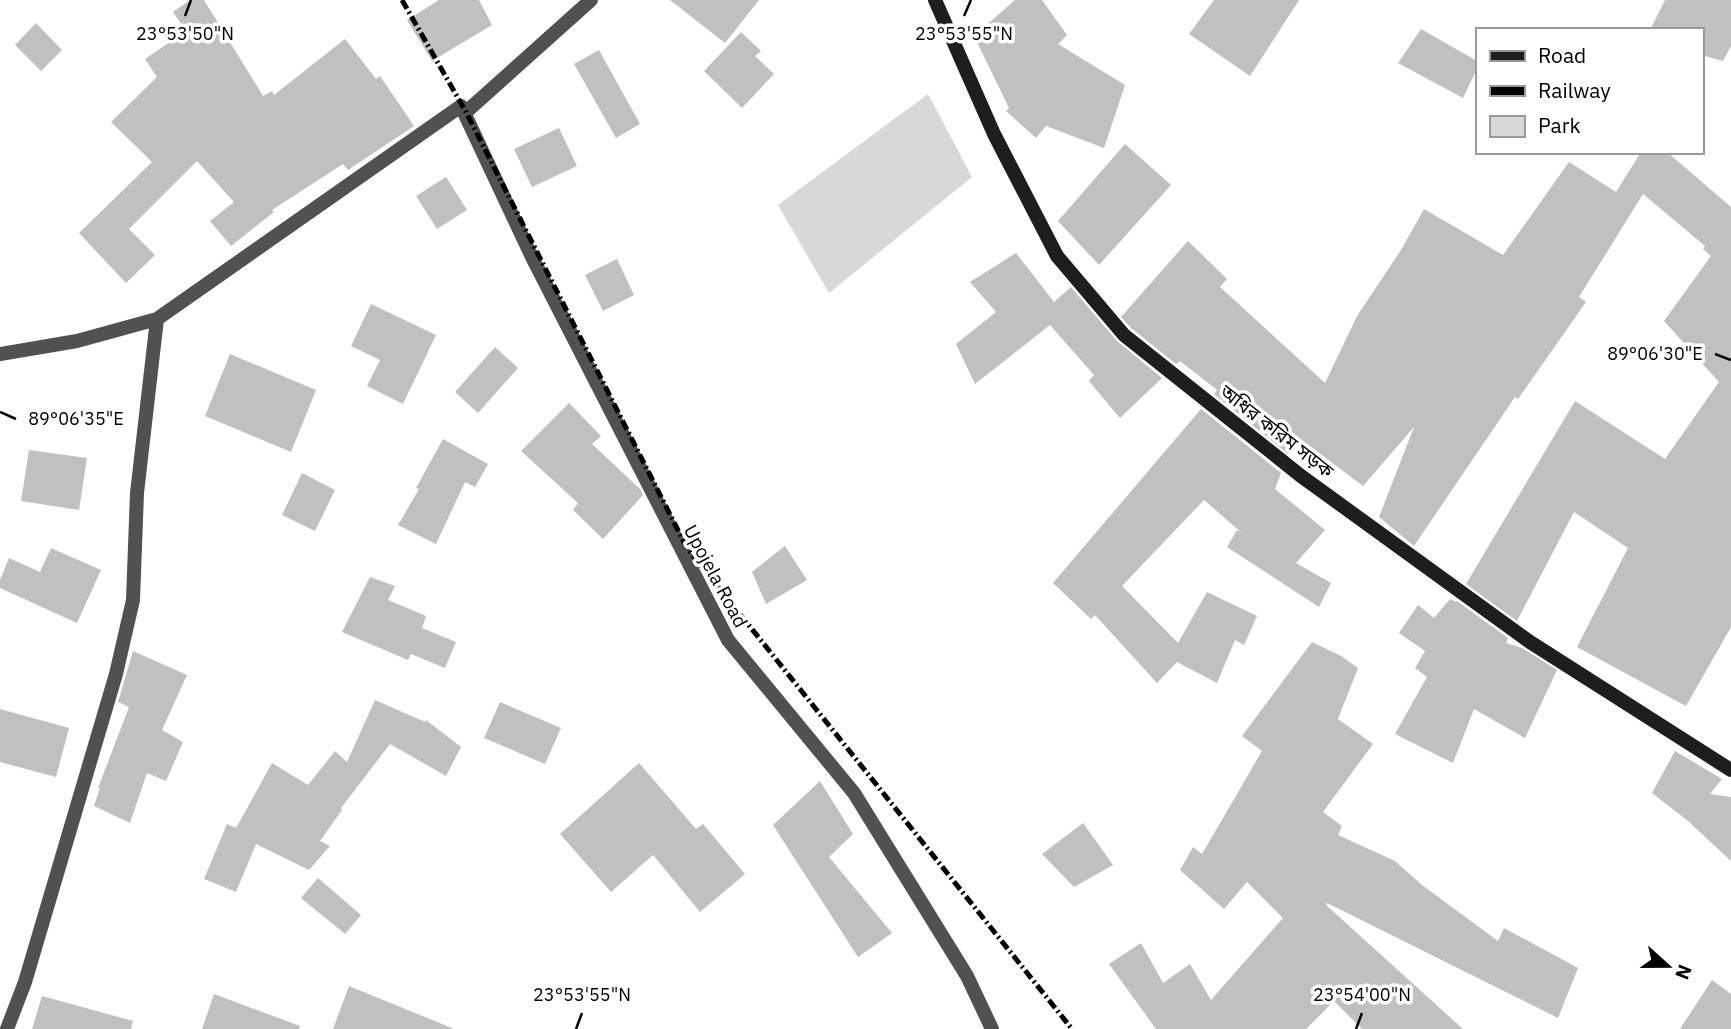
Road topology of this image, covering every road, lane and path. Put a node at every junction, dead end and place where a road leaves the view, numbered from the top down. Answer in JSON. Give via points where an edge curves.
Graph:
{"nodes":[{"id":1,"x":591,"y":0,"type":"edge"},
{"id":2,"x":935,"y":0,"type":"edge"},
{"id":3,"x":461,"y":106,"type":"junction"},
{"id":4,"x":157,"y":319,"type":"junction"},
{"id":5,"x":0,"y":354,"type":"edge"},
{"id":6,"x":1731,"y":770,"type":"edge"},
{"id":7,"x":7,"y":1029,"type":"edge"},
{"id":8,"x":992,"y":1029,"type":"edge"}],
"edges":[{"from":1,"to":3,"type":"street","via":[[466,112]]},
{"from":2,"to":6,"type":"main road","name":"অধির করিম সড়ক","via":[[994,134],[1057,256],[1124,335],[1301,476],[1519,634]]},
{"from":3,"to":4,"type":"street"},
{"from":3,"to":8,"type":"street","name":"Upojela Road","via":[[532,257],[728,640],[854,793],[967,976]]},
{"from":4,"to":5,"type":"street","via":[[77,341]]},
{"from":4,"to":7,"type":"street","via":[[137,493],[133,600],[114,683]]}]}
